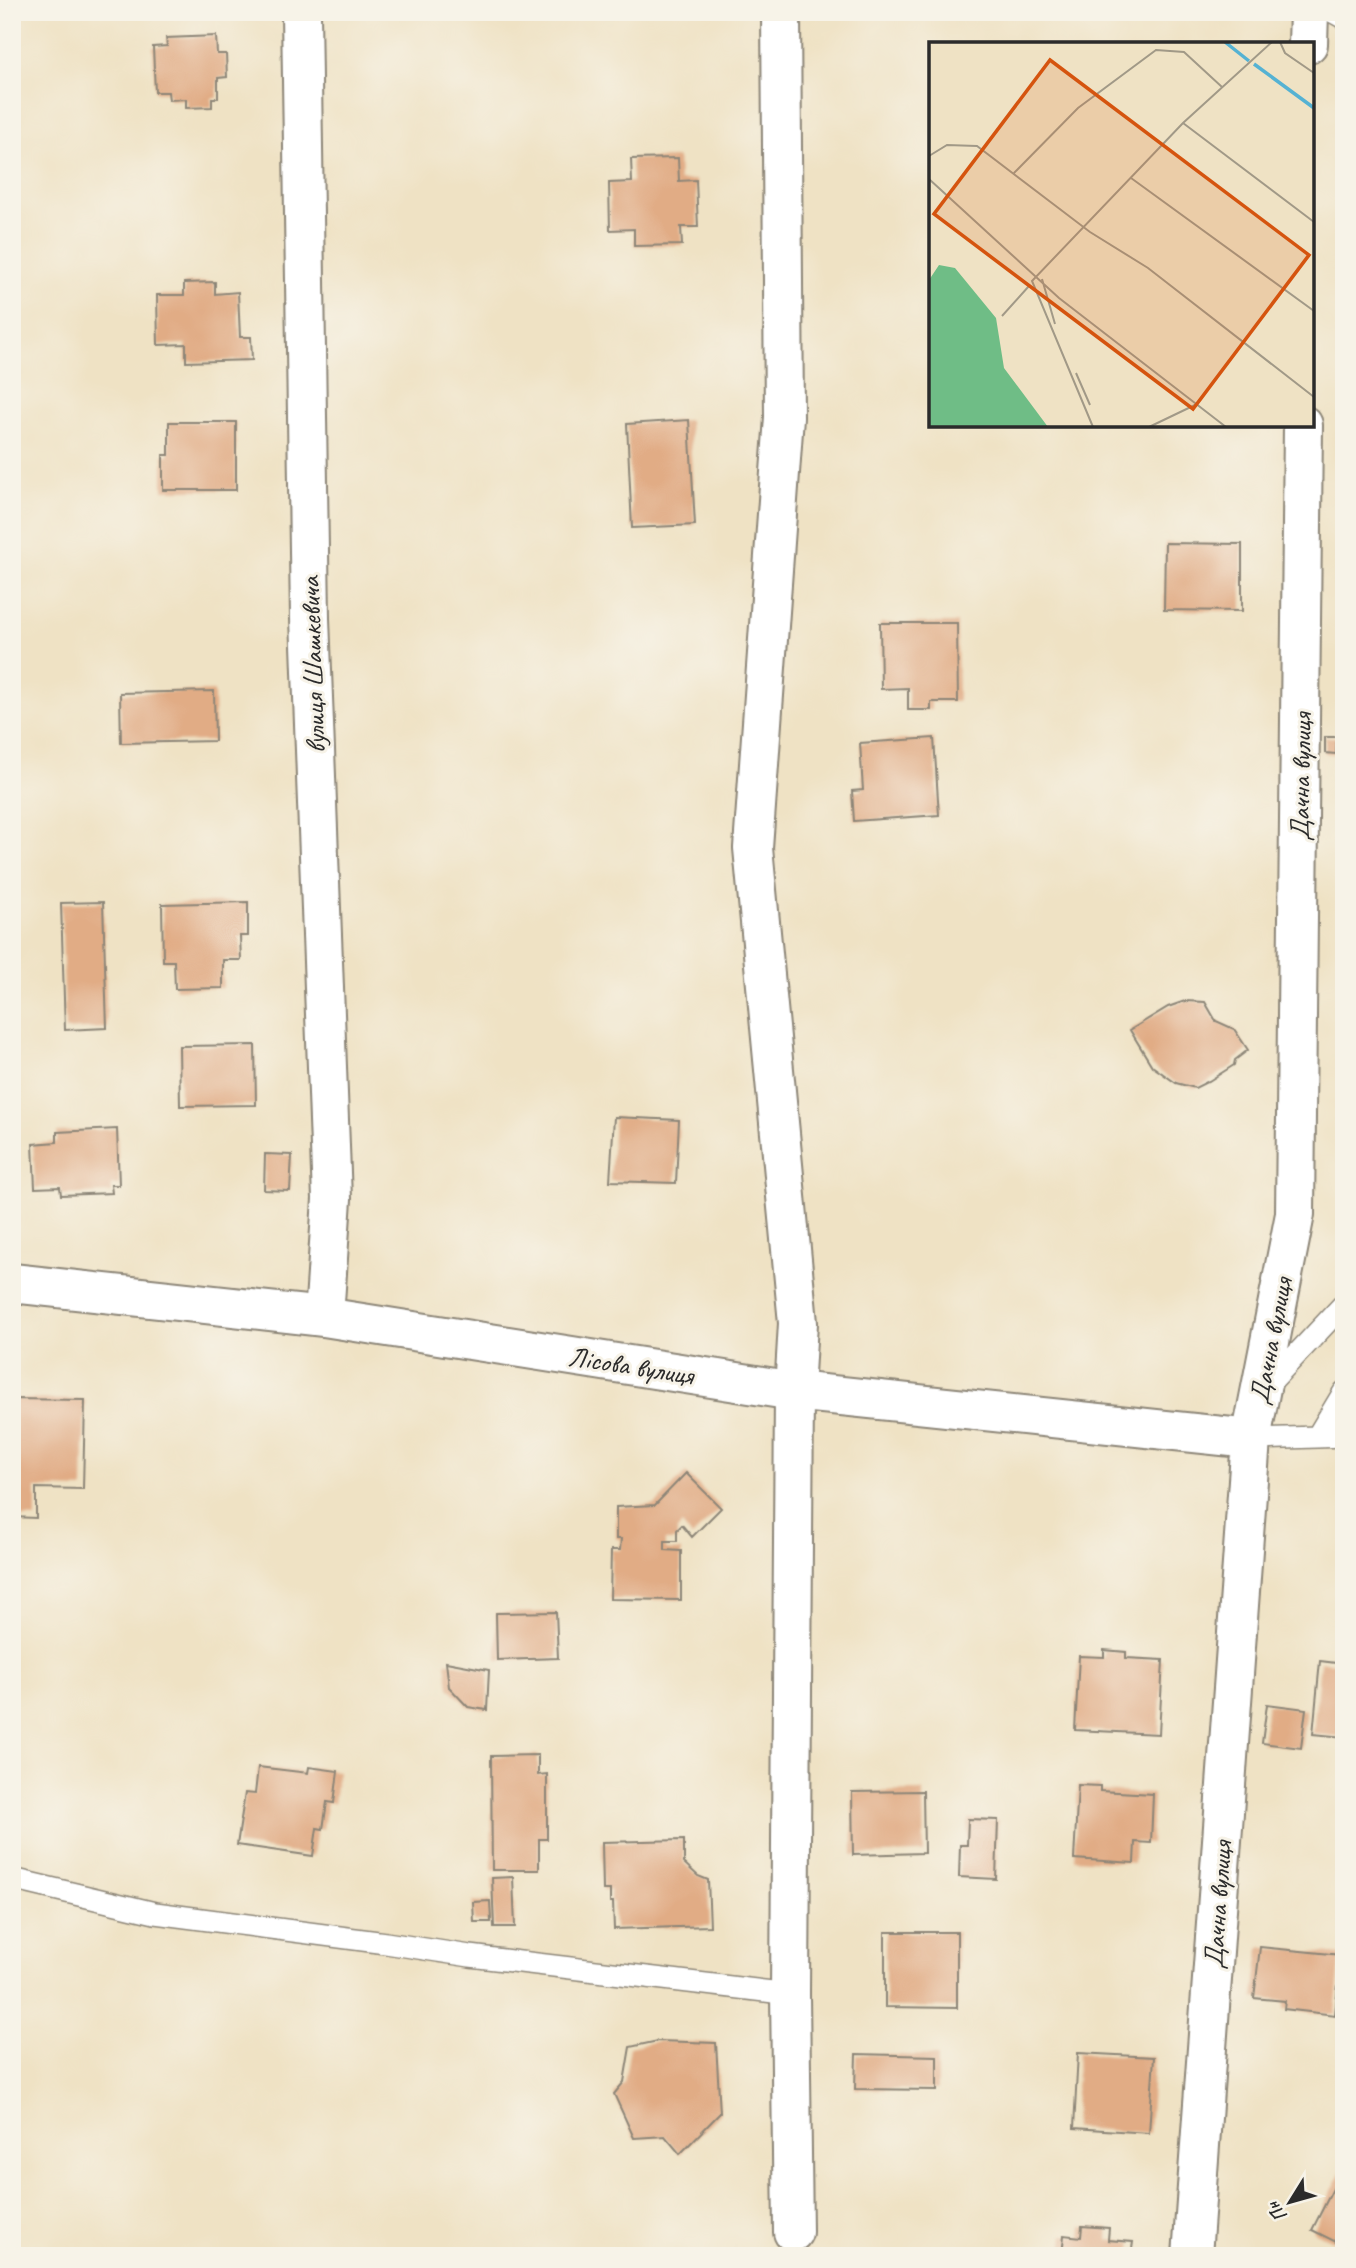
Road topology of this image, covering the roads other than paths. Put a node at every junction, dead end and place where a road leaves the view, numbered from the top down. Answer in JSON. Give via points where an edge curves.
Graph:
{"nodes":[{"id":1,"x":300,"y":12,"type":"edge"},
{"id":2,"x":781,"y":12,"type":"edge"},
{"id":3,"x":1309,"y":12,"type":"edge"},
{"id":4,"x":1333,"y":12,"type":"edge"},
{"id":5,"x":1344,"y":18,"type":"edge"},
{"id":6,"x":1308,"y":42,"type":"edge"},
{"id":7,"x":1303,"y":427,"type":"edge"},
{"id":8,"x":12,"y":1283,"type":"edge"},
{"id":9,"x":1344,"y":1304,"type":"edge"},
{"id":10,"x":324,"y":1317,"type":"junction"},
{"id":11,"x":794,"y":1391,"type":"junction"},
{"id":12,"x":1344,"y":1392,"type":"edge"},
{"id":13,"x":1259,"y":1393,"type":"junction"},
{"id":14,"x":1344,"y":1436,"type":"edge"},
{"id":15,"x":1317,"y":1437,"type":"junction"},
{"id":16,"x":1251,"y":1439,"type":"junction"},
{"id":17,"x":12,"y":1879,"type":"edge"},
{"id":18,"x":790,"y":1994,"type":"junction"},
{"id":19,"x":794,"y":2244,"type":"edge"},
{"id":20,"x":1192,"y":2256,"type":"edge"}],
"edges":[{"from":1,"to":10,"type":"street","name":"вулиця Шашкевича","via":[[310,618],[332,1199]]},
{"from":2,"to":11,"type":"street","via":[[783,417],[753,848],[798,1323]]},
{"from":3,"to":6,"type":"street"},
{"from":4,"to":5,"type":"lane"},
{"from":7,"to":13,"type":"street","name":"Дачна вулиця","via":[[1295,1213]]},
{"from":8,"to":10,"type":"street","name":"Лісова вулиця"},
{"from":9,"to":13,"type":"lane"},
{"from":10,"to":11,"type":"street","name":"Лісова вулиця"},
{"from":11,"to":16,"type":"street","name":"Лісова вулиця"},
{"from":11,"to":18,"type":"street"},
{"from":12,"to":15,"type":"lane"},
{"from":13,"to":16,"type":"street","name":"Дачна вулиця"},
{"from":14,"to":15,"type":"lane"},
{"from":15,"to":16,"type":"lane"},
{"from":16,"to":20,"type":"street","name":"Дачна вулиця"},
{"from":17,"to":18,"type":"lane","via":[[155,1913]]},
{"from":18,"to":19,"type":"street"}]}
